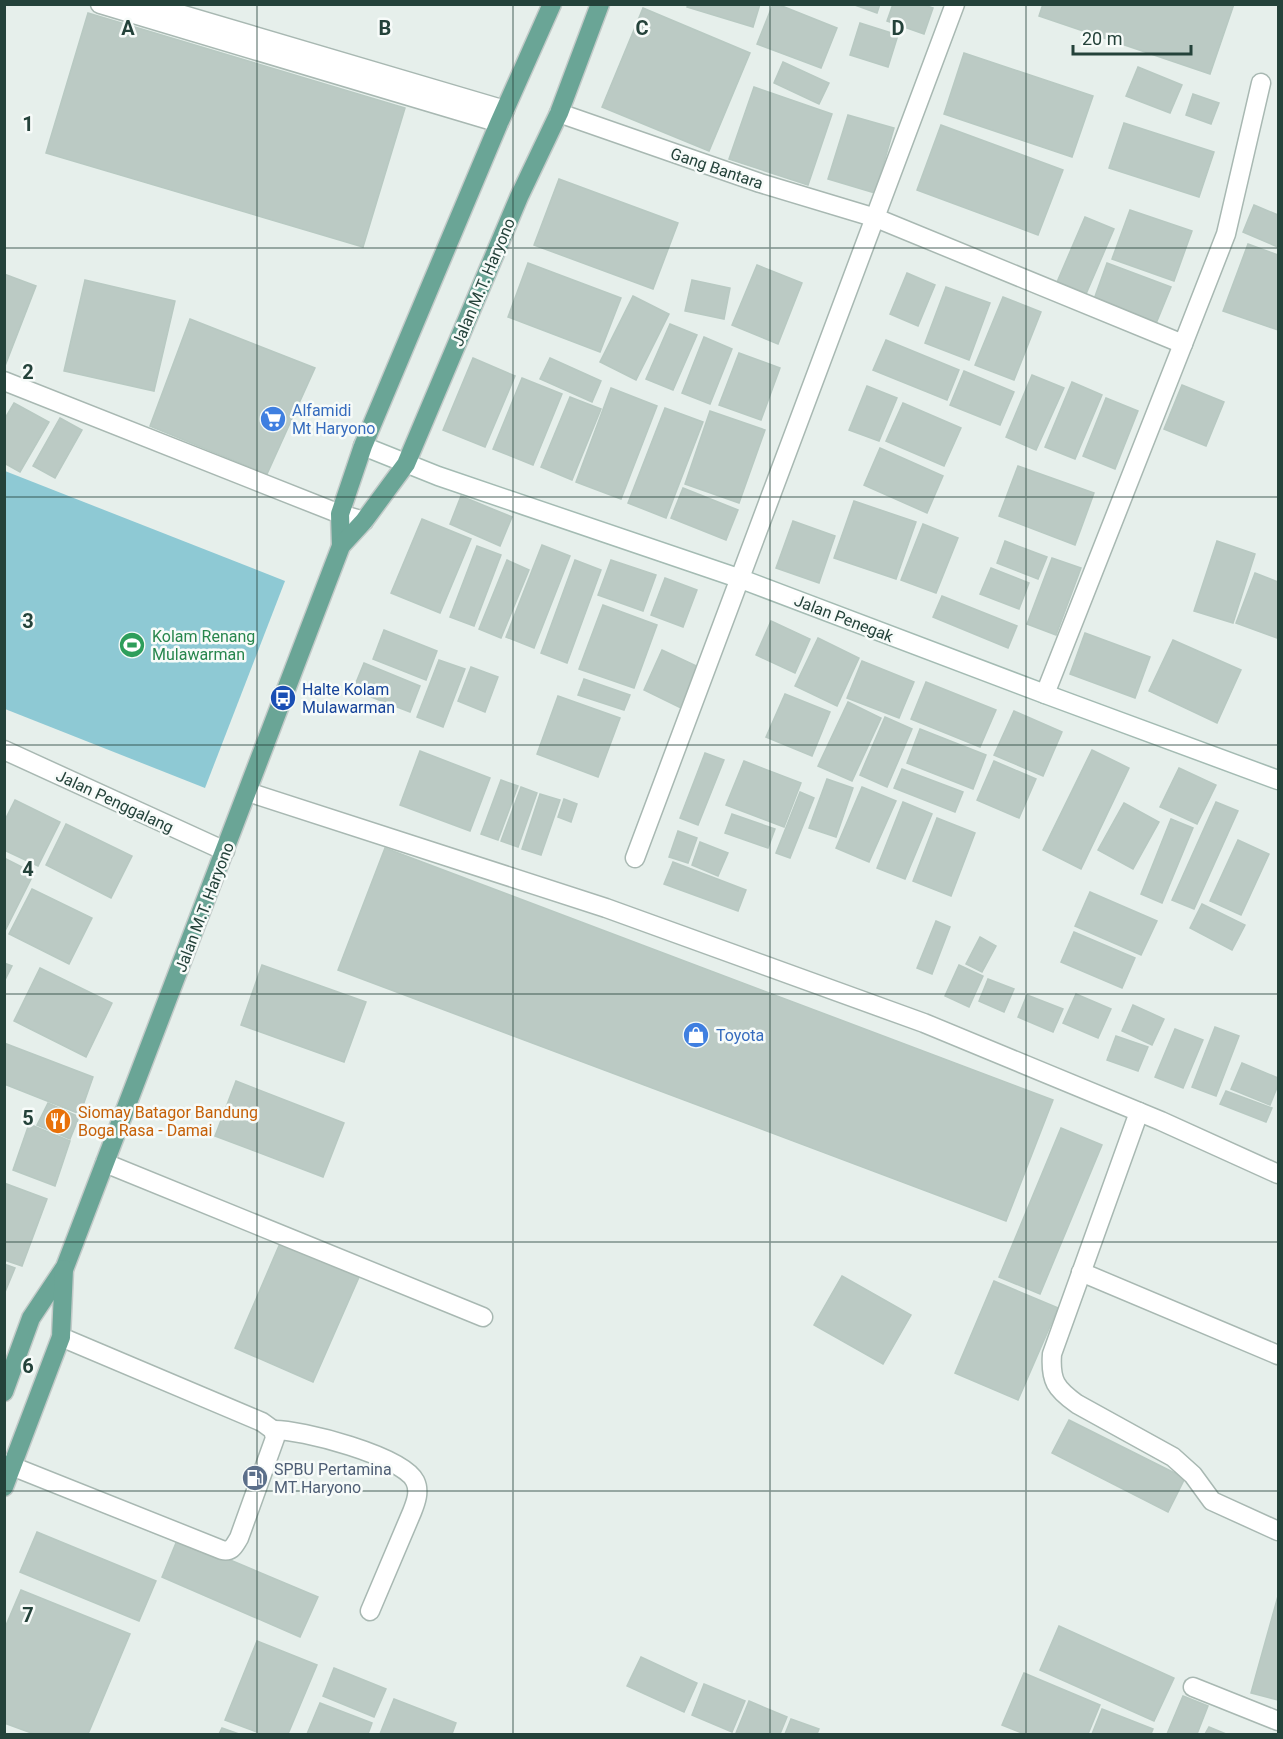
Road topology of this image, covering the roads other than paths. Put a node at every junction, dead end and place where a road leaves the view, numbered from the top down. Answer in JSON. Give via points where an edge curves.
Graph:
{"nodes":[{"id":1,"x":100,"y":4,"type":"edge"},
{"id":2,"x":146,"y":4,"type":"edge"},
{"id":3,"x":552,"y":4,"type":"edge"},
{"id":4,"x":600,"y":4,"type":"edge"},
{"id":5,"x":955,"y":4,"type":"edge"},
{"id":6,"x":1261,"y":83,"type":"dead end"},
{"id":7,"x":559,"y":113,"type":"junction"},
{"id":8,"x":502,"y":116,"type":"junction"},
{"id":9,"x":876,"y":218,"type":"junction"},
{"id":10,"x":1183,"y":344,"type":"junction"},
{"id":11,"x":4,"y":381,"type":"edge"},
{"id":12,"x":363,"y":446,"type":"junction"},
{"id":13,"x":406,"y":465,"type":"junction"},
{"id":14,"x":340,"y":514,"type":"junction"},
{"id":15,"x":364,"y":521,"type":"junction"},
{"id":16,"x":341,"y":546,"type":"junction"},
{"id":17,"x":741,"y":579,"type":"junction"},
{"id":18,"x":1045,"y":694,"type":"junction"},
{"id":19,"x":4,"y":750,"type":"edge"},
{"id":20,"x":1278,"y":780,"type":"edge"},
{"id":21,"x":248,"y":792,"type":"junction"},
{"id":22,"x":225,"y":851,"type":"junction"},
{"id":23,"x":635,"y":858,"type":"dead end"},
{"id":24,"x":1139,"y":1112,"type":"junction"},
{"id":25,"x":105,"y":1163,"type":"junction"},
{"id":26,"x":1278,"y":1174,"type":"edge"},
{"id":27,"x":65,"y":1267,"type":"junction"},
{"id":28,"x":1080,"y":1272,"type":"junction"},
{"id":29,"x":483,"y":1317,"type":"dead end"},
{"id":30,"x":61,"y":1337,"type":"junction"},
{"id":31,"x":1278,"y":1355,"type":"edge"},
{"id":32,"x":4,"y":1392,"type":"edge"},
{"id":33,"x":273,"y":1430,"type":"junction"},
{"id":34,"x":9,"y":1465,"type":"edge"},
{"id":35,"x":4,"y":1487,"type":"edge"},
{"id":36,"x":1278,"y":1531,"type":"edge"},
{"id":37,"x":370,"y":1611,"type":"dead end"},
{"id":38,"x":1193,"y":1687,"type":"dead end"},
{"id":39,"x":1278,"y":1721,"type":"edge"}],
"edges":[{"from":1,"to":8,"type":"street"},
{"from":2,"to":8,"type":"street"},
{"from":3,"to":8,"type":"main road","name":"Jalan M.T. Haryono"},
{"from":4,"to":7,"type":"main road","name":"Jalan M.T. Haryono"},
{"from":5,"to":9,"type":"street"},
{"from":6,"to":10,"type":"street","via":[[1226,234]]},
{"from":7,"to":9,"type":"street","name":"Gang Bantara","via":[[760,183]]},
{"from":7,"to":13,"type":"main road","name":"Jalan M.T. Haryono","via":[[519,196]]},
{"from":8,"to":12,"type":"main road","name":"Jalan M.T. Haryono"},
{"from":9,"to":10,"type":"street","name":"Gang Bantara"},
{"from":9,"to":17,"type":"street"},
{"from":10,"to":18,"type":"street"},
{"from":11,"to":14,"type":"street"},
{"from":12,"to":13,"type":"street","name":"Jalan Penegak"},
{"from":12,"to":14,"type":"main road","name":"Jalan M.T. Haryono"},
{"from":13,"to":15,"type":"main road","name":"Jalan M.T. Haryono"},
{"from":13,"to":17,"type":"street","name":"Jalan Penegak"},
{"from":14,"to":15,"type":"street"},
{"from":14,"to":16,"type":"main road","name":"Jalan M.T. Haryono"},
{"from":15,"to":16,"type":"main road","name":"Jalan M.T. Haryono"},
{"from":16,"to":21,"type":"main road","name":"Jalan M.T. Haryono"},
{"from":17,"to":18,"type":"street","name":"Jalan Penegak"},
{"from":17,"to":23,"type":"street"},
{"from":18,"to":20,"type":"street","name":"Jalan Penegak"},
{"from":19,"to":22,"type":"street","name":"Jalan Penggalang"},
{"from":21,"to":22,"type":"main road","name":"Jalan M.T. Haryono"},
{"from":21,"to":24,"type":"street","via":[[606,908],[924,1023]]},
{"from":22,"to":25,"type":"main road","name":"Jalan M.T. Haryono"},
{"from":24,"to":26,"type":"street"},
{"from":24,"to":28,"type":"street"},
{"from":25,"to":27,"type":"main road","name":"Jalan M.T. Haryono"},
{"from":25,"to":29,"type":"street"},
{"from":27,"to":30,"type":"main road","name":"Jalan M.T. Haryono"},
{"from":27,"to":32,"type":"main road","name":"Jalan M.T. Haryono","via":[[31,1318]]},
{"from":28,"to":31,"type":"street"},
{"from":28,"to":36,"type":"street","via":[[1052,1354],[1054,1382],[1077,1404],[1173,1457],[1194,1475],[1212,1501]]},
{"from":30,"to":33,"type":"street"},
{"from":30,"to":34,"type":"main road","name":"Jalan M.T. Haryono"},
{"from":33,"to":34,"type":"street","via":[[275,1438],[239,1538],[228,1551]]},
{"from":33,"to":37,"type":"street","via":[[285,1429],[340,1442],[401,1467],[415,1479],[418,1491],[412,1512]]},
{"from":34,"to":35,"type":"main road","name":"Jalan M.T. Haryono"},
{"from":38,"to":39,"type":"street"}]}
